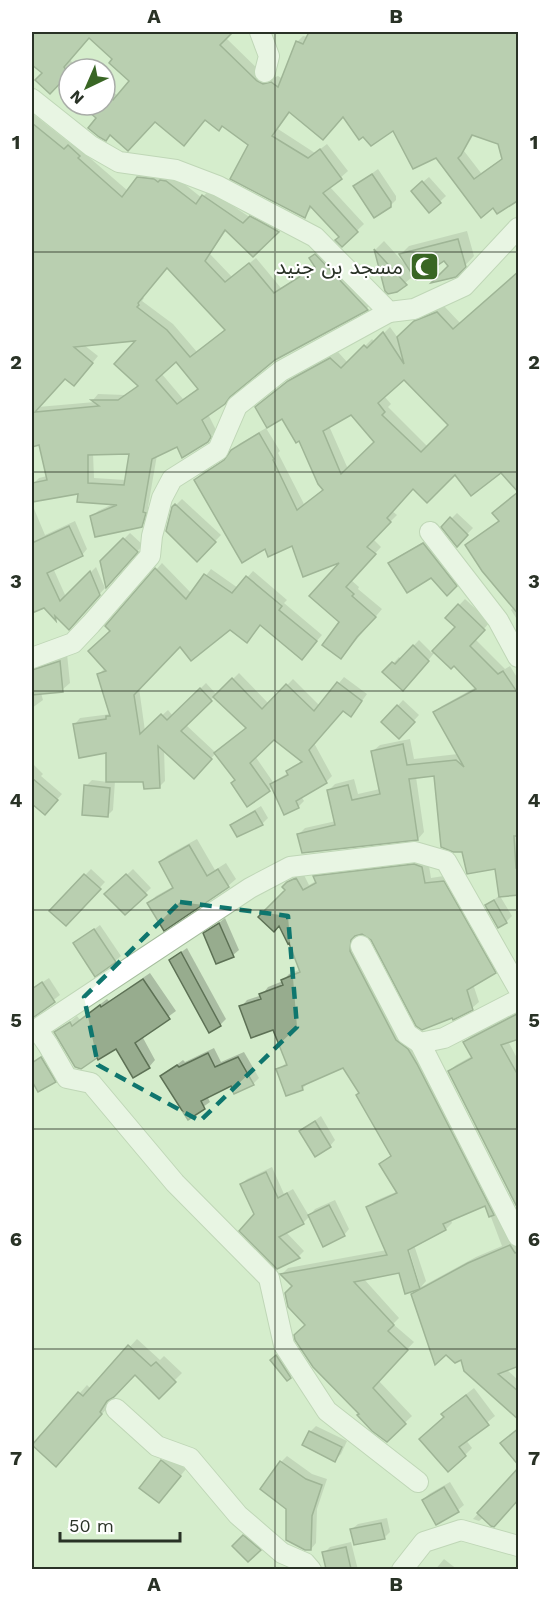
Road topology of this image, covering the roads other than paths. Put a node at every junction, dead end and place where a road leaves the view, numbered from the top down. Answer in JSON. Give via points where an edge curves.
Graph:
{"nodes":[{"id":1,"x":260,"y":32,"type":"edge"},
{"id":2,"x":265,"y":72,"type":"dead end"},
{"id":3,"x":32,"y":99,"type":"edge"},
{"id":4,"x":519,"y":228,"type":"edge"},
{"id":5,"x":389,"y":312,"type":"junction"},
{"id":6,"x":430,"y":532,"type":"dead end"},
{"id":7,"x":519,"y":657,"type":"edge"},
{"id":8,"x":32,"y":658,"type":"edge"},
{"id":9,"x":361,"y":946,"type":"dead end"},
{"id":10,"x":519,"y":988,"type":"edge"},
{"id":11,"x":519,"y":1000,"type":"edge"},
{"id":12,"x":420,"y":1043,"type":"junction"},
{"id":13,"x":519,"y":1236,"type":"edge"},
{"id":14,"x":116,"y":1409,"type":"dead end"},
{"id":15,"x":418,"y":1482,"type":"dead end"},
{"id":16,"x":519,"y":1546,"type":"edge"},
{"id":17,"x":311,"y":1569,"type":"edge"},
{"id":18,"x":402,"y":1569,"type":"edge"}],
"edges":[{"from":1,"to":2,"type":"street","via":[[269,56]]},
{"from":3,"to":5,"type":"street","via":[[91,146],[119,162],[176,170],[218,186],[315,237]]},
{"from":4,"to":5,"type":"street","via":[[464,286],[414,309]]},
{"from":5,"to":8,"type":"street","via":[[281,370],[237,406],[218,450],[172,479],[162,498],[150,556],[73,643]]},
{"from":6,"to":7,"type":"street","via":[[498,620]]},
{"from":9,"to":12,"type":"street","via":[[407,1034]]},
{"from":10,"to":15,"type":"street","via":[[446,861],[415,852],[290,867],[250,888],[37,1029],[67,1078],[91,1083],[175,1183],[269,1278],[284,1345],[327,1411]]},
{"from":11,"to":12,"type":"street","via":[[444,1038]]},
{"from":12,"to":13,"type":"street"},
{"from":14,"to":17,"type":"street","via":[[157,1446],[190,1458],[238,1515],[282,1553]]},
{"from":16,"to":18,"type":"street","via":[[461,1530],[424,1542]]}]}
